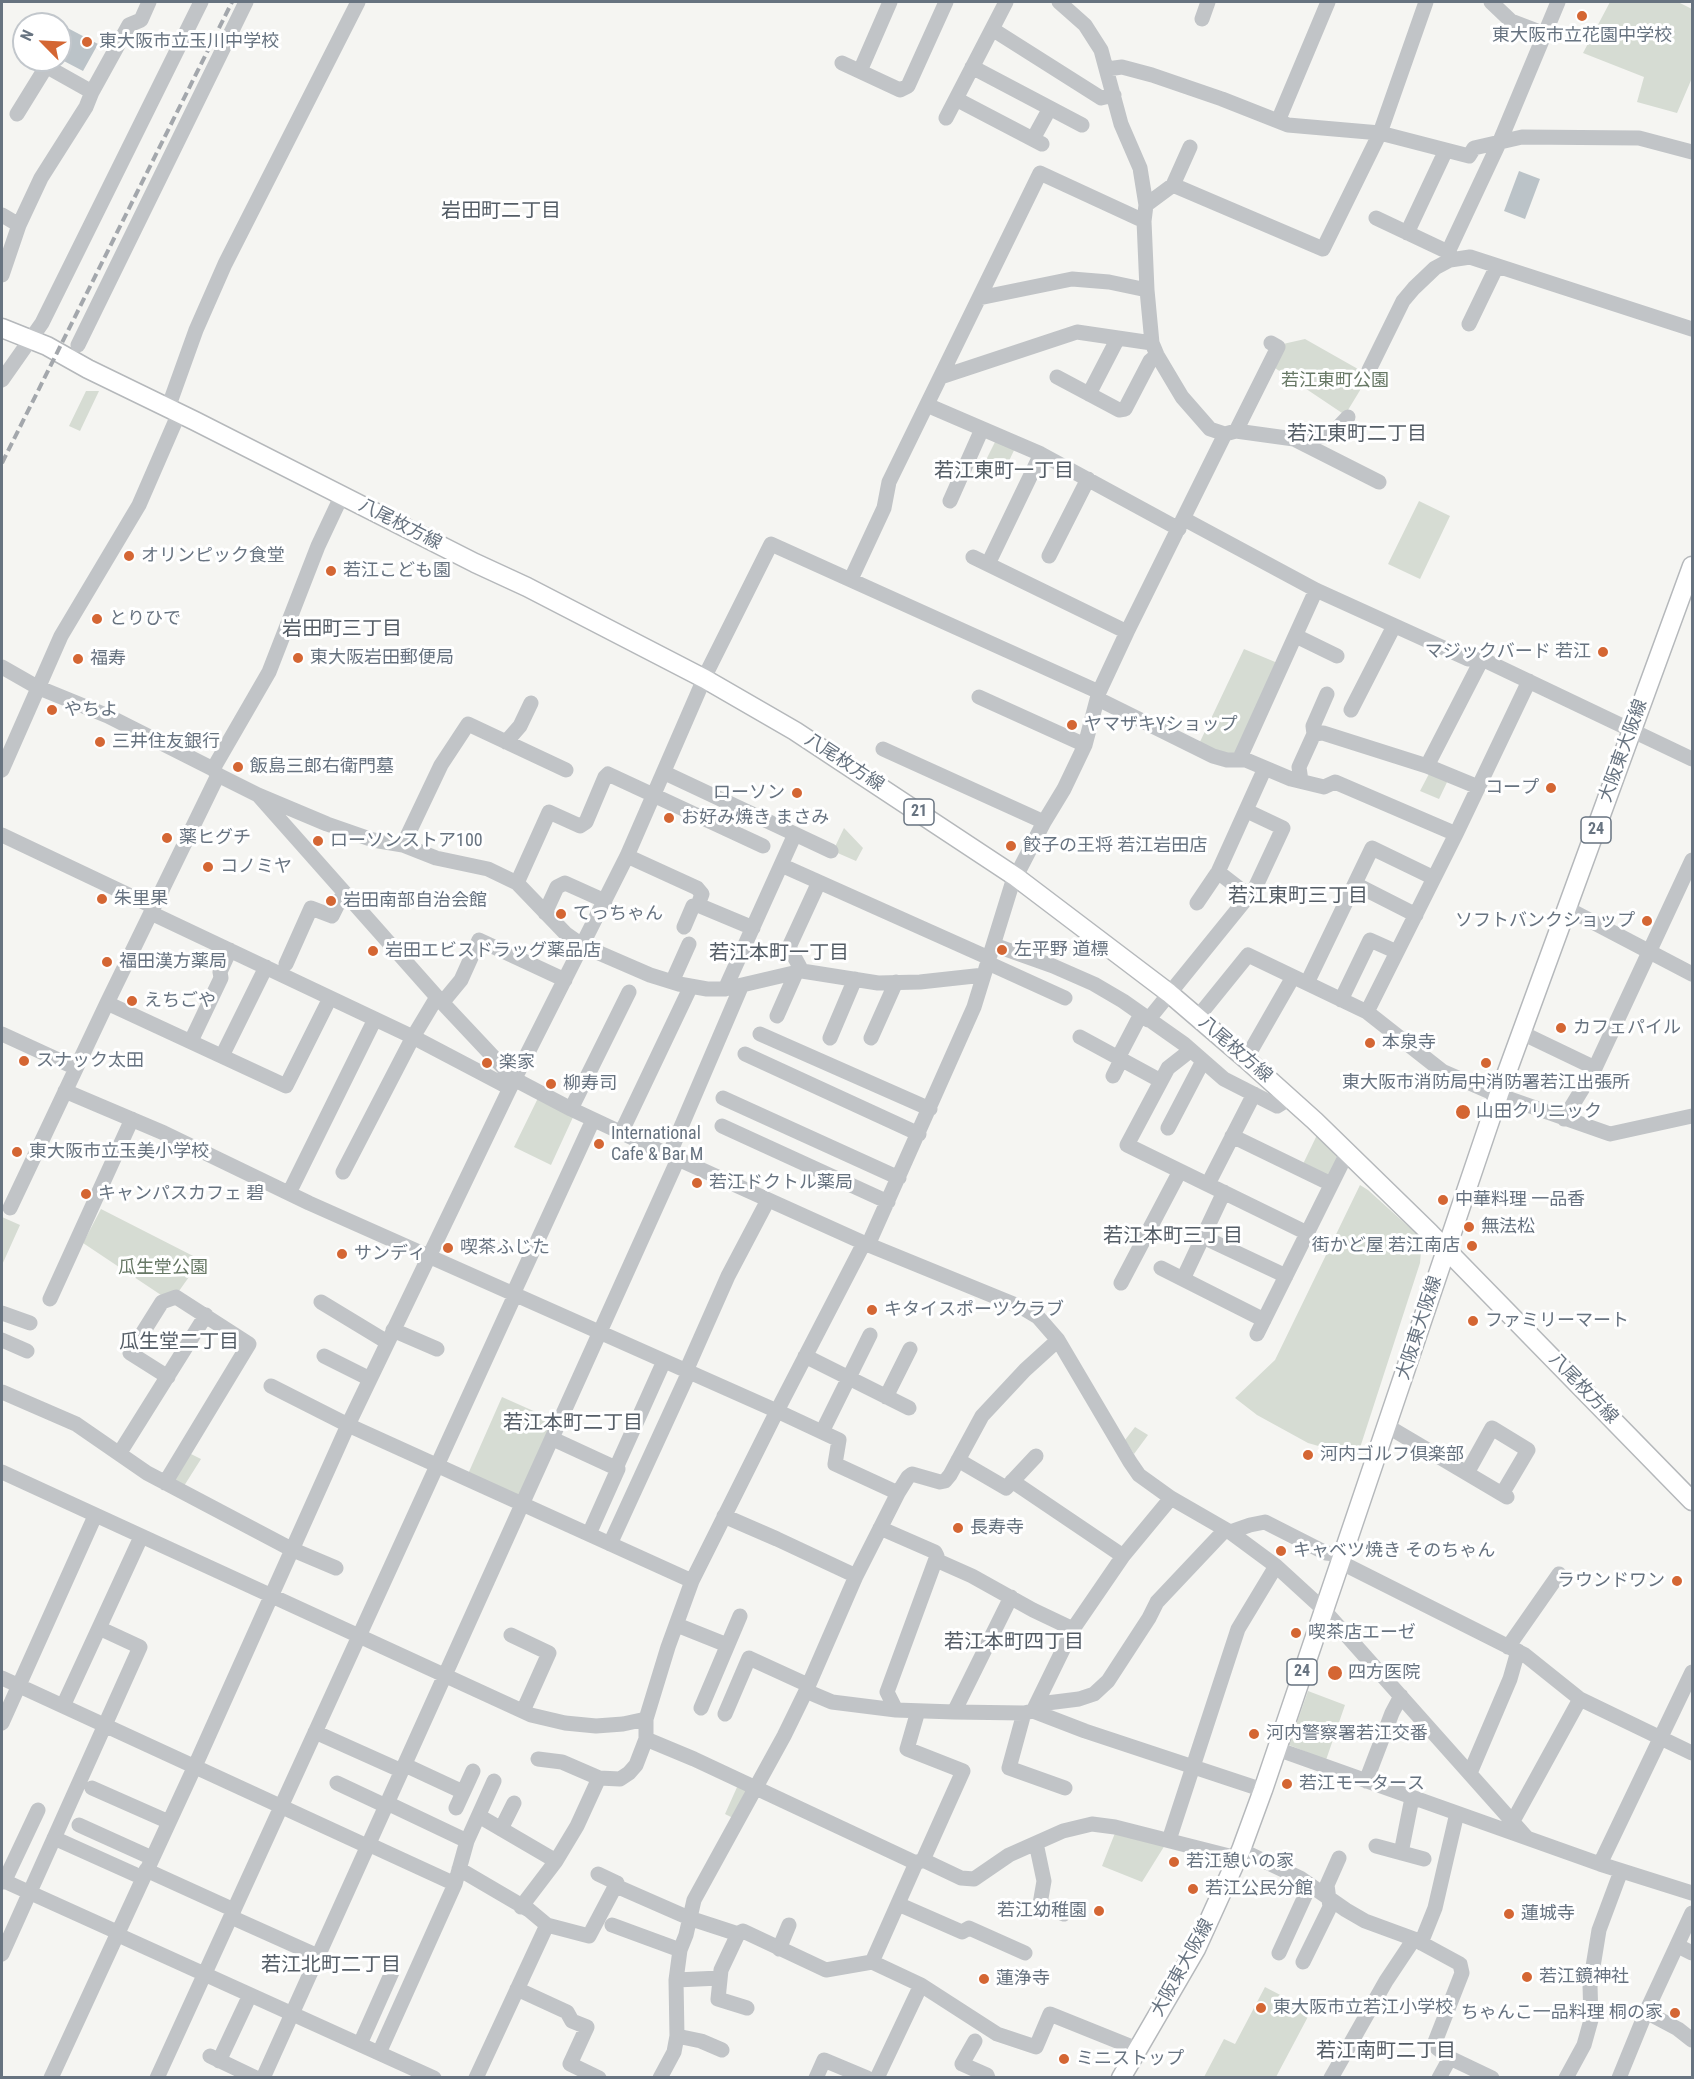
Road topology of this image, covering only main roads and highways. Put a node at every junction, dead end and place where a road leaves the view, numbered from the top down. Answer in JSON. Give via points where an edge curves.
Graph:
{"nodes":[{"id":1,"x":2,"y":328,"type":"edge"},
{"id":2,"x":1692,"y":566,"type":"edge"},
{"id":3,"x":1446,"y":1250,"type":"junction"},
{"id":4,"x":1692,"y":1501,"type":"edge"},
{"id":5,"x":1121,"y":2078,"type":"edge"}],
"edges":[{"from":1,"to":3,"type":"main road","name":"八尾枚方線","number":"21","via":[[48,346],[527,587],[705,679],[795,731],[1016,877],[1169,993],[1348,1151]]},
{"from":2,"to":3,"type":"main road","name":"大阪東大阪線","number":"24"},
{"from":3,"to":4,"type":"main road","name":"八尾枚方線","number":"21"},
{"from":3,"to":5,"type":"main road","name":"大阪東大阪線","number":"24","via":[[1239,1854],[1196,1949]]}]}
